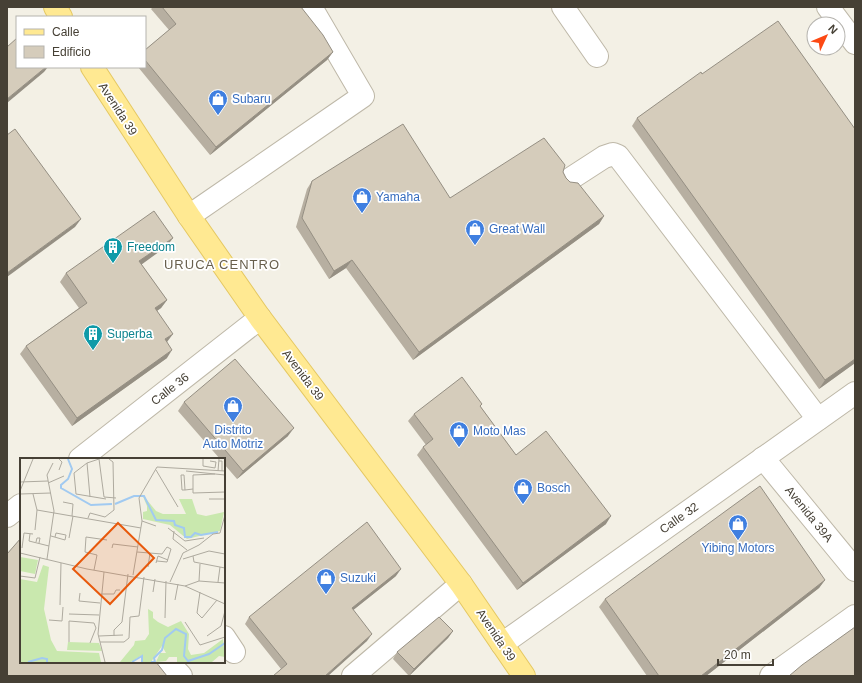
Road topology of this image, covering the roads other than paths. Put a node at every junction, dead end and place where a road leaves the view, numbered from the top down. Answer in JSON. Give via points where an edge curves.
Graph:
{"nodes":[{"id":1,"x":55,"y":7,"type":"edge"},
{"id":2,"x":311,"y":7,"type":"edge"},
{"id":3,"x":563,"y":7,"type":"edge"},
{"id":4,"x":828,"y":7,"type":"edge"},
{"id":5,"x":60,"y":16,"type":"edge"},
{"id":6,"x":855,"y":43,"type":"edge"},
{"id":7,"x":597,"y":56,"type":"dead end"},
{"id":8,"x":93,"y":68,"type":"edge"},
{"id":9,"x":570,"y":179,"type":"dead end"},
{"id":10,"x":189,"y":216,"type":"junction"},
{"id":11,"x":260,"y":318,"type":"junction"},
{"id":12,"x":855,"y":393,"type":"edge"},
{"id":13,"x":818,"y":419,"type":"junction"},
{"id":14,"x":81,"y":458,"type":"edge"},
{"id":15,"x":763,"y":458,"type":"junction"},
{"id":16,"x":855,"y":570,"type":"edge"},
{"id":17,"x":461,"y":584,"type":"junction"},
{"id":18,"x":855,"y":616,"type":"edge"},
{"id":19,"x":502,"y":644,"type":"junction"},
{"id":20,"x":169,"y":663,"type":"edge"},
{"id":21,"x":181,"y":676,"type":"edge"},
{"id":22,"x":353,"y":676,"type":"edge"},
{"id":23,"x":524,"y":676,"type":"edge"},
{"id":24,"x":771,"y":676,"type":"edge"}],
"edges":[{"from":1,"to":5,"type":"main road"},
{"from":2,"to":10,"type":"street","via":[[363,96]]},
{"from":3,"to":7,"type":"street"},
{"from":4,"to":6,"type":"street"},
{"from":8,"to":10,"type":"main road","name":"Avenida 39"},
{"from":9,"to":13,"type":"street","via":[[604,157],[613,154],[618,156]]},
{"from":10,"to":11,"type":"main road","name":"Avenida 39"},
{"from":11,"to":14,"type":"street","name":"Calle 36"},
{"from":11,"to":17,"type":"main road","name":"Avenida 39"},
{"from":12,"to":13,"type":"street","name":"Calle 32"},
{"from":13,"to":15,"type":"street","name":"Calle 32"},
{"from":15,"to":16,"type":"street","name":"Avenida 39A"},
{"from":15,"to":19,"type":"street","name":"Calle 32"},
{"from":17,"to":19,"type":"main road","name":"Avenida 39"},
{"from":17,"to":22,"type":"street"},
{"from":18,"to":24,"type":"street"},
{"from":19,"to":23,"type":"main road","name":"Avenida 39"},
{"from":20,"to":21,"type":"street"}]}
